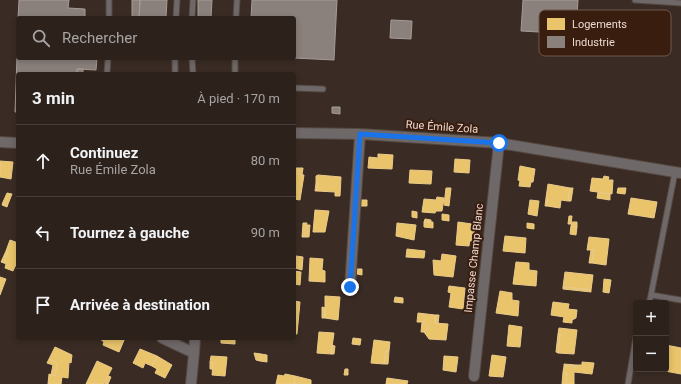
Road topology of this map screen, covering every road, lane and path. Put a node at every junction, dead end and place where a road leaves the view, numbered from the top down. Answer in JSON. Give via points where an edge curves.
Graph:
{"nodes":[{"id":1,"x":110,"y":0,"type":"edge"},
{"id":2,"x":176,"y":0,"type":"edge"},
{"id":3,"x":193,"y":0,"type":"edge"},
{"id":4,"x":237,"y":0,"type":"edge"},
{"id":5,"x":635,"y":0,"type":"edge"},
{"id":6,"x":681,"y":3,"type":"edge"},
{"id":7,"x":109,"y":16,"type":"edge"},
{"id":8,"x":176,"y":16,"type":"edge"},
{"id":9,"x":192,"y":16,"type":"edge"},
{"id":10,"x":236,"y":16,"type":"edge"},
{"id":11,"x":108,"y":60,"type":"edge"},
{"id":12,"x":175,"y":60,"type":"edge"},
{"id":13,"x":192,"y":60,"type":"edge"},
{"id":14,"x":235,"y":60,"type":"edge"},
{"id":15,"x":107,"y":72,"type":"edge"},
{"id":16,"x":175,"y":72,"type":"edge"},
{"id":17,"x":193,"y":72,"type":"edge"},
{"id":18,"x":235,"y":72,"type":"edge"},
{"id":19,"x":296,"y":88,"type":"edge"},
{"id":20,"x":323,"y":90,"type":"dead end"},
{"id":21,"x":296,"y":133,"type":"edge"},
{"id":22,"x":360,"y":134,"type":"junction"},
{"id":23,"x":0,"y":142,"type":"edge"},
{"id":24,"x":16,"y":143,"type":"edge"},
{"id":25,"x":499,"y":143,"type":"junction"},
{"id":26,"x":678,"y":172,"type":"edge"},
{"id":27,"x":350,"y":287,"type":"dead end"},
{"id":28,"x":651,"y":295,"type":"junction"},
{"id":29,"x":650,"y":300,"type":"edge"},
{"id":30,"x":681,"y":300,"type":"edge"},
{"id":31,"x":166,"y":340,"type":"edge"},
{"id":32,"x":195,"y":340,"type":"edge"},
{"id":33,"x":194,"y":353,"type":"junction"},
{"id":34,"x":633,"y":355,"type":"edge"},
{"id":35,"x":474,"y":376,"type":"dead end"},
{"id":36,"x":191,"y":384,"type":"edge"},
{"id":37,"x":628,"y":384,"type":"edge"}],
"edges":[{"from":1,"to":7,"type":"lane"},
{"from":2,"to":8,"type":"lane"},
{"from":3,"to":9,"type":"lane"},
{"from":4,"to":10,"type":"lane"},
{"from":5,"to":6,"type":"lane"},
{"from":11,"to":15,"type":"lane"},
{"from":12,"to":16,"type":"lane"},
{"from":13,"to":17,"type":"lane"},
{"from":14,"to":18,"type":"lane"},
{"from":19,"to":20,"type":"lane"},
{"from":21,"to":22,"type":"street","name":"Rue Émile Zola"},
{"from":22,"to":25,"type":"street","name":"Rue Émile Zola"},
{"from":22,"to":27,"type":"street"},
{"from":23,"to":24,"type":"street"},
{"from":25,"to":26,"type":"street","name":"Rue Émile Zola"},
{"from":25,"to":35,"type":"street","name":"Impasse Champ Blanc"},
{"from":26,"to":28,"type":"lane"},
{"from":28,"to":29,"type":"lane"},
{"from":28,"to":30,"type":"lane"},
{"from":31,"to":33,"type":"street"},
{"from":32,"to":33,"type":"street"},
{"from":33,"to":36,"type":"street"},
{"from":34,"to":37,"type":"lane"}]}
